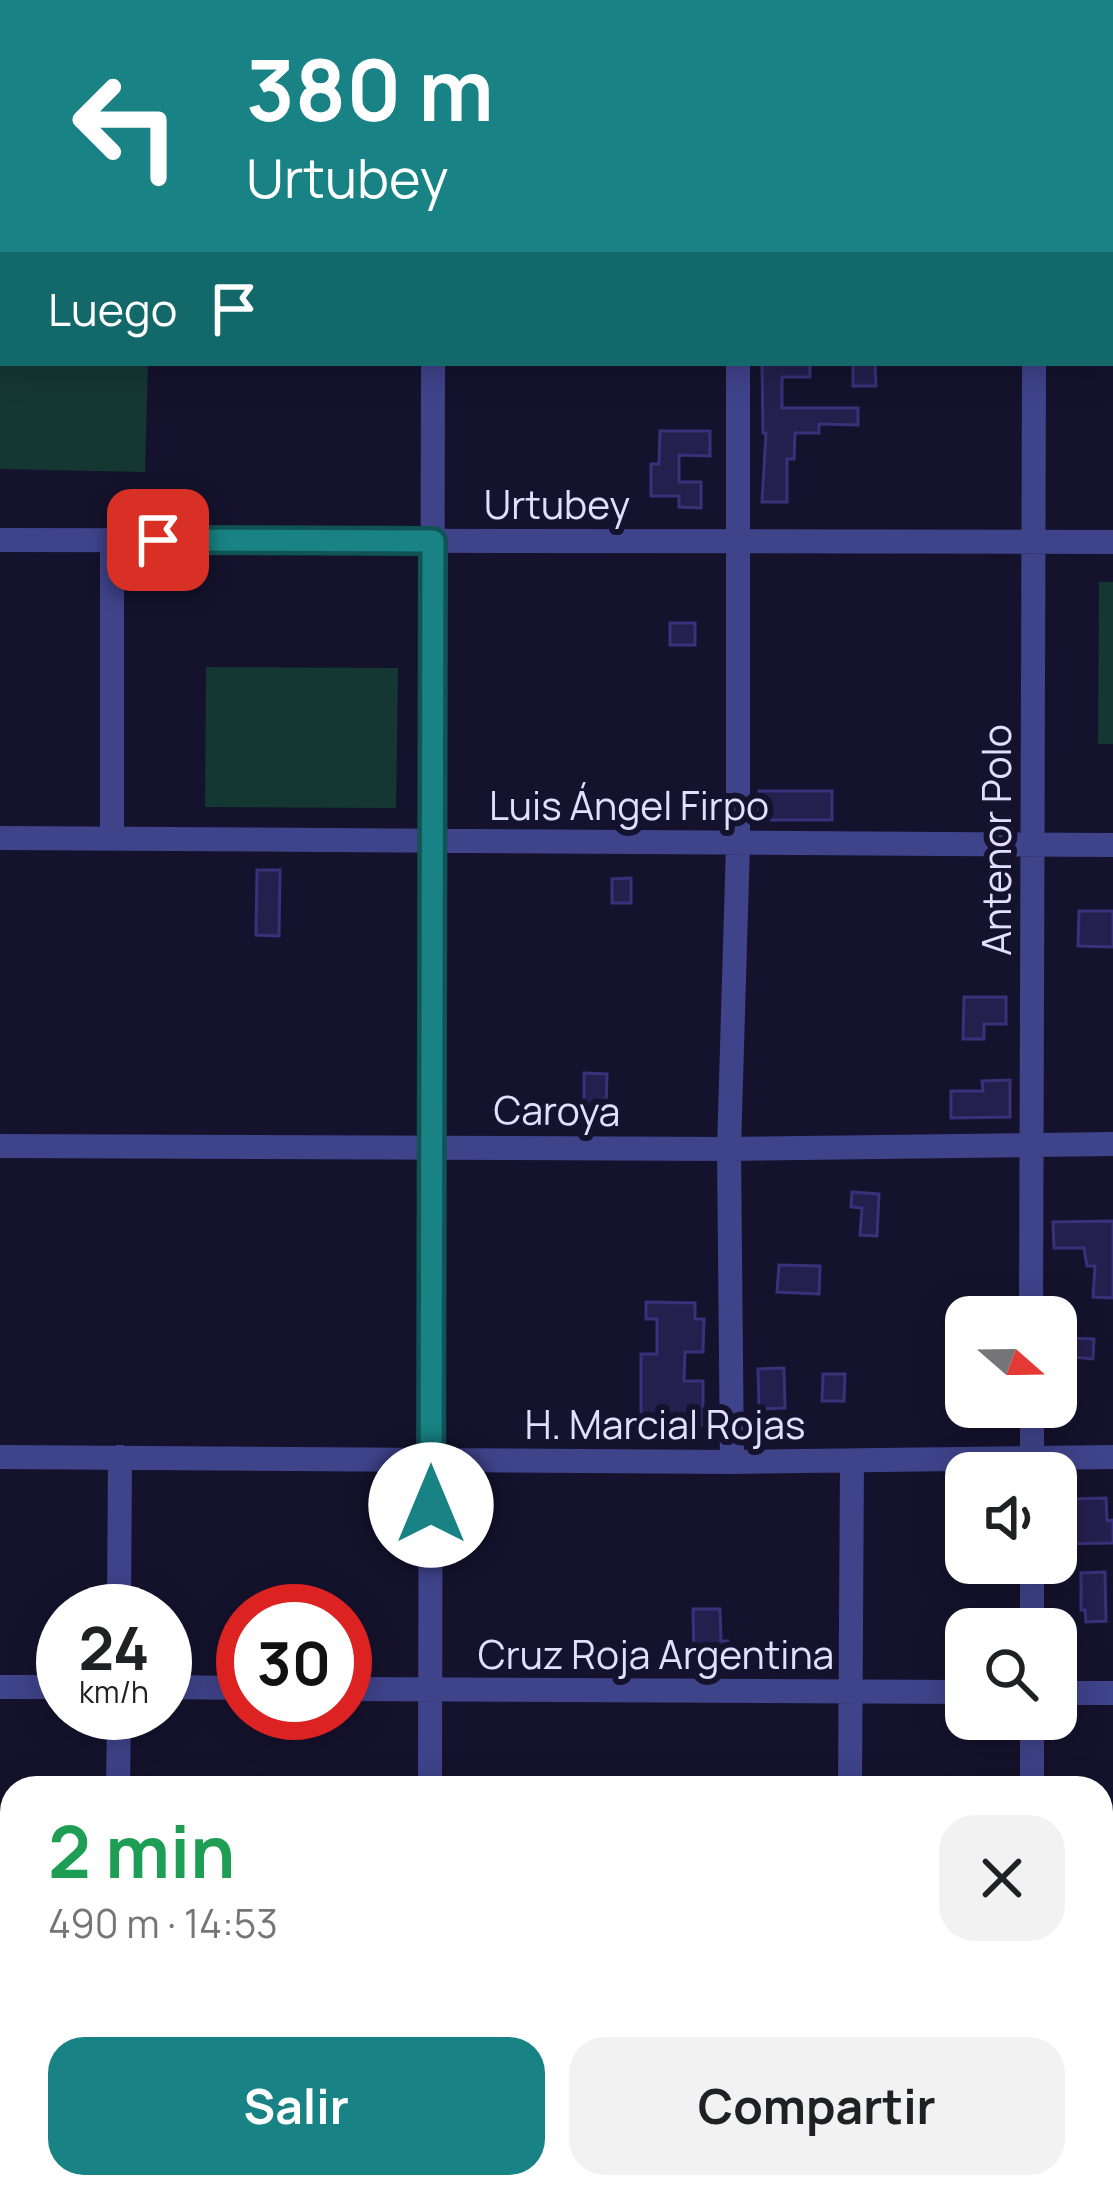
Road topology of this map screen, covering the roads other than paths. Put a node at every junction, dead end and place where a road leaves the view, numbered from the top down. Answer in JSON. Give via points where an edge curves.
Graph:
{"nodes":[{"id":1,"x":433,"y":366,"type":"edge"},
{"id":2,"x":738,"y":366,"type":"edge"},
{"id":3,"x":1034,"y":366,"type":"edge"},
{"id":4,"x":0,"y":540,"type":"edge"},
{"id":5,"x":112,"y":540,"type":"junction"},
{"id":6,"x":433,"y":541,"type":"junction"},
{"id":7,"x":738,"y":542,"type":"junction"},
{"id":8,"x":1034,"y":542,"type":"junction"},
{"id":9,"x":1113,"y":542,"type":"edge"},
{"id":10,"x":0,"y":838,"type":"edge"},
{"id":11,"x":112,"y":838,"type":"junction"},
{"id":12,"x":432,"y":841,"type":"junction"},
{"id":13,"x":738,"y":843,"type":"junction"},
{"id":14,"x":1033,"y":845,"type":"junction"},
{"id":15,"x":1113,"y":845,"type":"edge"},
{"id":16,"x":1113,"y":1144,"type":"edge"},
{"id":17,"x":1031,"y":1145,"type":"junction"},
{"id":18,"x":432,"y":1146,"type":"junction"},
{"id":19,"x":0,"y":1147,"type":"edge"},
{"id":20,"x":729,"y":1149,"type":"junction"},
{"id":21,"x":1031,"y":1296,"type":"edge"},
{"id":22,"x":0,"y":1457,"type":"edge"},
{"id":23,"x":120,"y":1457,"type":"junction"},
{"id":24,"x":1113,"y":1457,"type":"edge"},
{"id":25,"x":431,"y":1460,"type":"junction"},
{"id":26,"x":852,"y":1461,"type":"junction"},
{"id":27,"x":1077,"y":1461,"type":"edge"},
{"id":28,"x":732,"y":1462,"type":"junction"},
{"id":29,"x":945,"y":1464,"type":"edge"},
{"id":30,"x":119,"y":1584,"type":"edge"},
{"id":31,"x":0,"y":1687,"type":"edge"},
{"id":32,"x":36,"y":1687,"type":"edge"},
{"id":33,"x":372,"y":1689,"type":"edge"},
{"id":34,"x":430,"y":1690,"type":"junction"},
{"id":35,"x":852,"y":1692,"type":"junction"},
{"id":36,"x":945,"y":1692,"type":"edge"},
{"id":37,"x":1077,"y":1693,"type":"edge"},
{"id":38,"x":1113,"y":1694,"type":"edge"},
{"id":39,"x":119,"y":1740,"type":"edge"},
{"id":40,"x":1032,"y":1740,"type":"edge"},
{"id":41,"x":118,"y":1776,"type":"edge"},
{"id":42,"x":430,"y":1776,"type":"edge"},
{"id":43,"x":850,"y":1776,"type":"edge"},
{"id":44,"x":1032,"y":1776,"type":"edge"}],
"edges":[{"from":1,"to":6,"type":"street"},
{"from":2,"to":7,"type":"street"},
{"from":3,"to":8,"type":"street","name":"Antenor Polo"},
{"from":4,"to":5,"type":"street","name":"Urtubey"},
{"from":5,"to":6,"type":"street","name":"Urtubey"},
{"from":5,"to":11,"type":"street"},
{"from":6,"to":7,"type":"street","name":"Urtubey"},
{"from":6,"to":12,"type":"street"},
{"from":7,"to":8,"type":"street","name":"Urtubey"},
{"from":7,"to":13,"type":"street"},
{"from":8,"to":9,"type":"street","name":"Urtubey"},
{"from":8,"to":14,"type":"street","name":"Antenor Polo"},
{"from":10,"to":11,"type":"street","name":"Luis Ángel Firpo"},
{"from":11,"to":12,"type":"street","name":"Luis Ángel Firpo"},
{"from":12,"to":13,"type":"street","name":"Luis Ángel Firpo"},
{"from":12,"to":18,"type":"street"},
{"from":13,"to":14,"type":"street","name":"Luis Ángel Firpo"},
{"from":13,"to":20,"type":"street"},
{"from":14,"to":15,"type":"street","name":"Luis Ángel Firpo"},
{"from":14,"to":17,"type":"street","name":"Antenor Polo"},
{"from":16,"to":17,"type":"street","name":"Caroya"},
{"from":17,"to":20,"type":"street","name":"Caroya"},
{"from":17,"to":21,"type":"street","name":"Antenor Polo"},
{"from":18,"to":19,"type":"street","name":"Caroya"},
{"from":18,"to":20,"type":"street","name":"Caroya"},
{"from":18,"to":25,"type":"street"},
{"from":20,"to":28,"type":"street"},
{"from":22,"to":23,"type":"street","name":"H. Marcial Rojas"},
{"from":23,"to":25,"type":"street","name":"H. Marcial Rojas"},
{"from":23,"to":30,"type":"street"},
{"from":24,"to":27,"type":"street","name":"H. Marcial Rojas"},
{"from":25,"to":28,"type":"street","name":"H. Marcial Rojas"},
{"from":25,"to":34,"type":"street"},
{"from":26,"to":28,"type":"street","name":"H. Marcial Rojas"},
{"from":26,"to":29,"type":"street","name":"H. Marcial Rojas"},
{"from":26,"to":35,"type":"street"},
{"from":31,"to":32,"type":"street"},
{"from":33,"to":34,"type":"street","name":"Cruz Roja Argentina"},
{"from":34,"to":35,"type":"street","name":"Cruz Roja Argentina"},
{"from":34,"to":42,"type":"street"},
{"from":35,"to":36,"type":"street","name":"Cruz Roja Argentina"},
{"from":35,"to":43,"type":"street"},
{"from":37,"to":38,"type":"street"},
{"from":39,"to":41,"type":"street"},
{"from":40,"to":44,"type":"street"}]}
